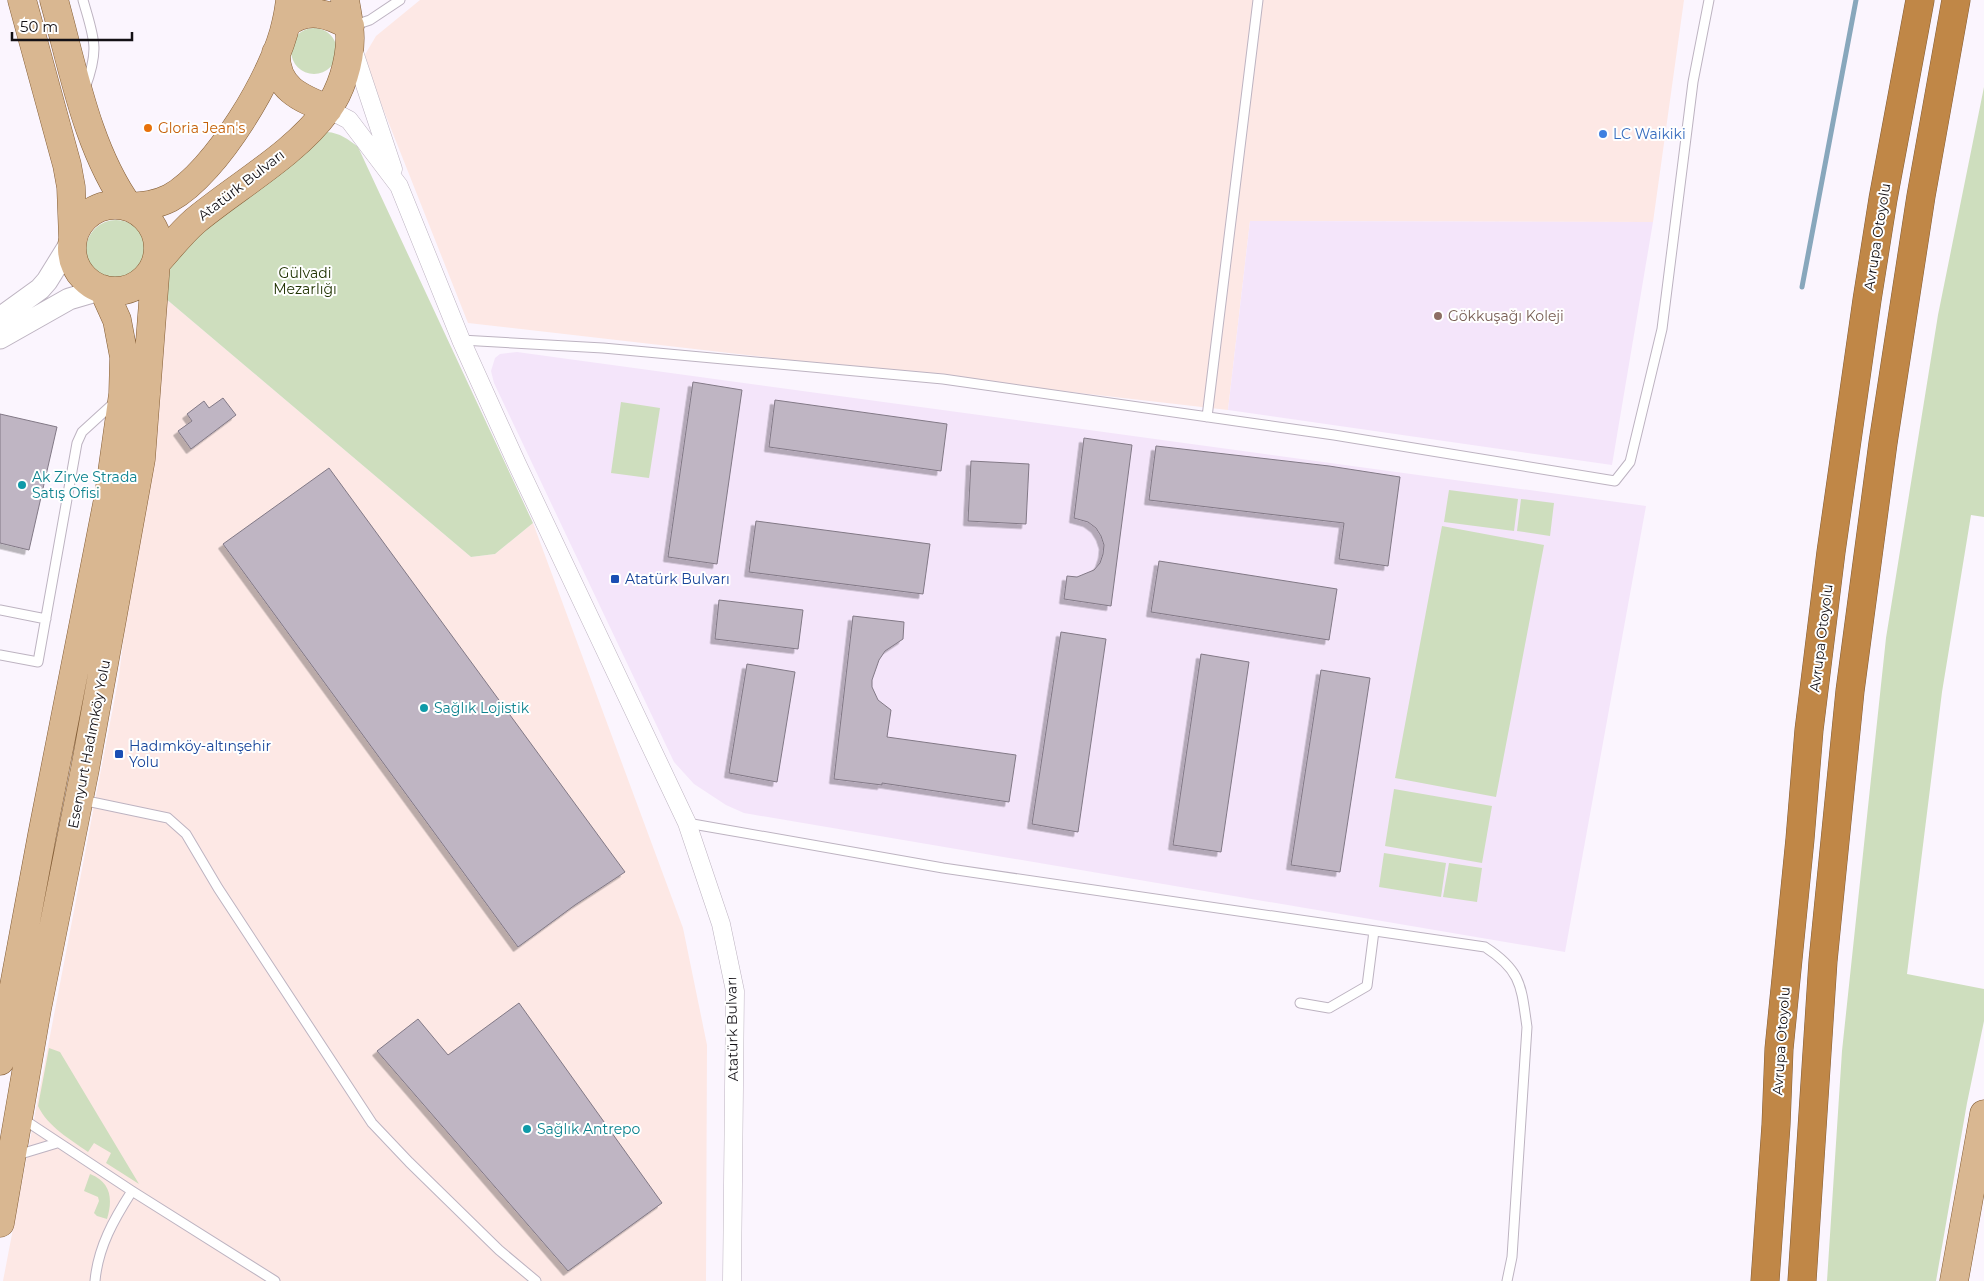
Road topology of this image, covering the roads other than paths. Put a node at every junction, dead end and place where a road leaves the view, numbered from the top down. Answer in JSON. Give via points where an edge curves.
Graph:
{"nodes":[{"id":1,"x":22,"y":0,"type":"edge"},
{"id":2,"x":54,"y":0,"type":"edge"},
{"id":3,"x":83,"y":0,"type":"edge"},
{"id":4,"x":345,"y":0,"type":"edge"},
{"id":5,"x":400,"y":0,"type":"edge"},
{"id":6,"x":1258,"y":0,"type":"edge"},
{"id":7,"x":1709,"y":0,"type":"edge"},
{"id":8,"x":1920,"y":0,"type":"edge"},
{"id":9,"x":1956,"y":0,"type":"edge"},
{"id":10,"x":288,"y":12,"type":"edge"},
{"id":11,"x":350,"y":33,"type":"junction"},
{"id":12,"x":276,"y":53,"type":"junction"},
{"id":13,"x":81,"y":97,"type":"junction"},
{"id":14,"x":328,"y":109,"type":"junction"},
{"id":15,"x":399,"y":186,"type":"junction"},
{"id":16,"x":129,"y":207,"type":"junction"},
{"id":17,"x":73,"y":239,"type":"junction"},
{"id":18,"x":156,"y":263,"type":"junction"},
{"id":19,"x":103,"y":289,"type":"junction"},
{"id":20,"x":0,"y":318,"type":"edge"},
{"id":21,"x":0,"y":338,"type":"edge"},
{"id":22,"x":461,"y":340,"type":"junction"},
{"id":23,"x":123,"y":394,"type":"junction"},
{"id":24,"x":1207,"y":417,"type":"junction"},
{"id":25,"x":0,"y":610,"type":"edge"},
{"id":26,"x":46,"y":619,"type":"junction"},
{"id":27,"x":0,"y":655,"type":"edge"},
{"id":28,"x":79,"y":800,"type":"junction"},
{"id":29,"x":687,"y":823,"type":"junction"},
{"id":30,"x":1374,"y":931,"type":"junction"},
{"id":31,"x":1300,"y":1003,"type":"dead end"},
{"id":32,"x":0,"y":1061,"type":"edge"},
{"id":33,"x":1984,"y":1114,"type":"edge"},
{"id":34,"x":19,"y":1116,"type":"junction"},
{"id":35,"x":57,"y":1143,"type":"junction"},
{"id":36,"x":12,"y":1157,"type":"junction"},
{"id":37,"x":132,"y":1191,"type":"junction"},
{"id":38,"x":0,"y":1223,"type":"edge"},
{"id":39,"x":95,"y":1281,"type":"edge"},
{"id":40,"x":275,"y":1281,"type":"edge"},
{"id":41,"x":536,"y":1281,"type":"edge"},
{"id":42,"x":732,"y":1281,"type":"edge"},
{"id":43,"x":1507,"y":1281,"type":"edge"},
{"id":44,"x":1765,"y":1281,"type":"edge"},
{"id":45,"x":1802,"y":1281,"type":"edge"},
{"id":46,"x":1954,"y":1281,"type":"edge"}],
"edges":[{"from":1,"to":17,"type":"main road","via":[[67,165]]},
{"from":2,"to":13,"type":"main road"},
{"from":3,"to":13,"type":"lane","via":[[95,52]]},
{"from":4,"to":11,"type":"main road","name":"Atatürk Bulvarı"},
{"from":5,"to":11,"type":"lane"},
{"from":6,"to":24,"type":"lane"},
{"from":7,"to":24,"type":"lane","via":[[1693,82],[1662,329],[1630,462],[1614,481]]},
{"from":8,"to":44,"type":"highway","name":"Avrupa Otoyolu","via":[[1867,300],[1809,730],[1779,1049]]},
{"from":9,"to":45,"type":"highway","via":[[1916,225],[1850,690],[1823,961]]},
{"from":10,"to":11,"type":"main road","via":[[298,16],[320,14],[336,18]]},
{"from":10,"to":12,"type":"main road"},
{"from":11,"to":14,"type":"main road","name":"Atatürk Bulvarı","via":[[345,69]]},
{"from":11,"to":15,"type":"street","name":"Atatürk Bulvarı"},
{"from":12,"to":14,"type":"main road","via":[[277,69],[288,87],[302,98]]},
{"from":12,"to":16,"type":"main road","via":[[260,88],[208,166],[170,198],[152,205]]},
{"from":13,"to":16,"type":"main road","via":[[100,156]]},
{"from":14,"to":15,"type":"street","name":"Atatürk Bulvarı","via":[[353,124]]},
{"from":14,"to":18,"type":"main road","name":"Atatürk Bulvarı","via":[[283,154],[193,223]]},
{"from":15,"to":22,"type":"street","name":"Atatürk Bulvarı"},
{"from":16,"to":17,"type":"main road","via":[[100,207],[78,225]]},
{"from":16,"to":18,"type":"main road","via":[[151,223],[159,249]]},
{"from":17,"to":19,"type":"main road","via":[[75,264],[91,284]]},
{"from":17,"to":20,"type":"street","via":[[59,265],[40,289]]},
{"from":18,"to":19,"type":"main road","via":[[140,284],[122,290]]},
{"from":18,"to":28,"type":"main road","name":"Esenyurt Hadımköy Yolu","via":[[141,460]]},
{"from":19,"to":21,"type":"street","via":[[69,299]]},
{"from":19,"to":23,"type":"main road","name":"Esenyurt Hadımköy Yolu","via":[[117,320],[124,356]]},
{"from":22,"to":24,"type":"lane","via":[[603,348],[942,379]]},
{"from":22,"to":29,"type":"street","name":"Atatürk Bulvarı"},
{"from":23,"to":26,"type":"lane","via":[[79,437]]},
{"from":23,"to":32,"type":"main road","name":"Esenyurt Hadımköy Yolu","via":[[109,494]]},
{"from":25,"to":26,"type":"lane"},
{"from":26,"to":27,"type":"lane","via":[[38,662]]},
{"from":28,"to":34,"type":"main road","name":"Esenyurt Hadımköy Yolu"},
{"from":28,"to":41,"type":"lane","via":[[168,818],[186,834],[372,1123],[499,1250]]},
{"from":29,"to":30,"type":"lane","via":[[943,868]]},
{"from":29,"to":42,"type":"street","name":"Atatürk Bulvarı","via":[[721,924],[735,990]]},
{"from":30,"to":31,"type":"lane","via":[[1367,986],[1329,1008]]},
{"from":30,"to":43,"type":"lane","via":[[1485,947],[1502,958],[1517,975],[1527,1027],[1512,1257]]},
{"from":33,"to":46,"type":"main road"},
{"from":34,"to":35,"type":"lane"},
{"from":34,"to":36,"type":"main road","name":"Esenyurt Hadımköy Yolu"},
{"from":35,"to":36,"type":"lane"},
{"from":35,"to":37,"type":"lane"},
{"from":36,"to":38,"type":"main road","name":"Esenyurt Hadımköy Yolu"},
{"from":37,"to":39,"type":"lane","via":[[105,1238]]},
{"from":37,"to":40,"type":"lane"}]}
